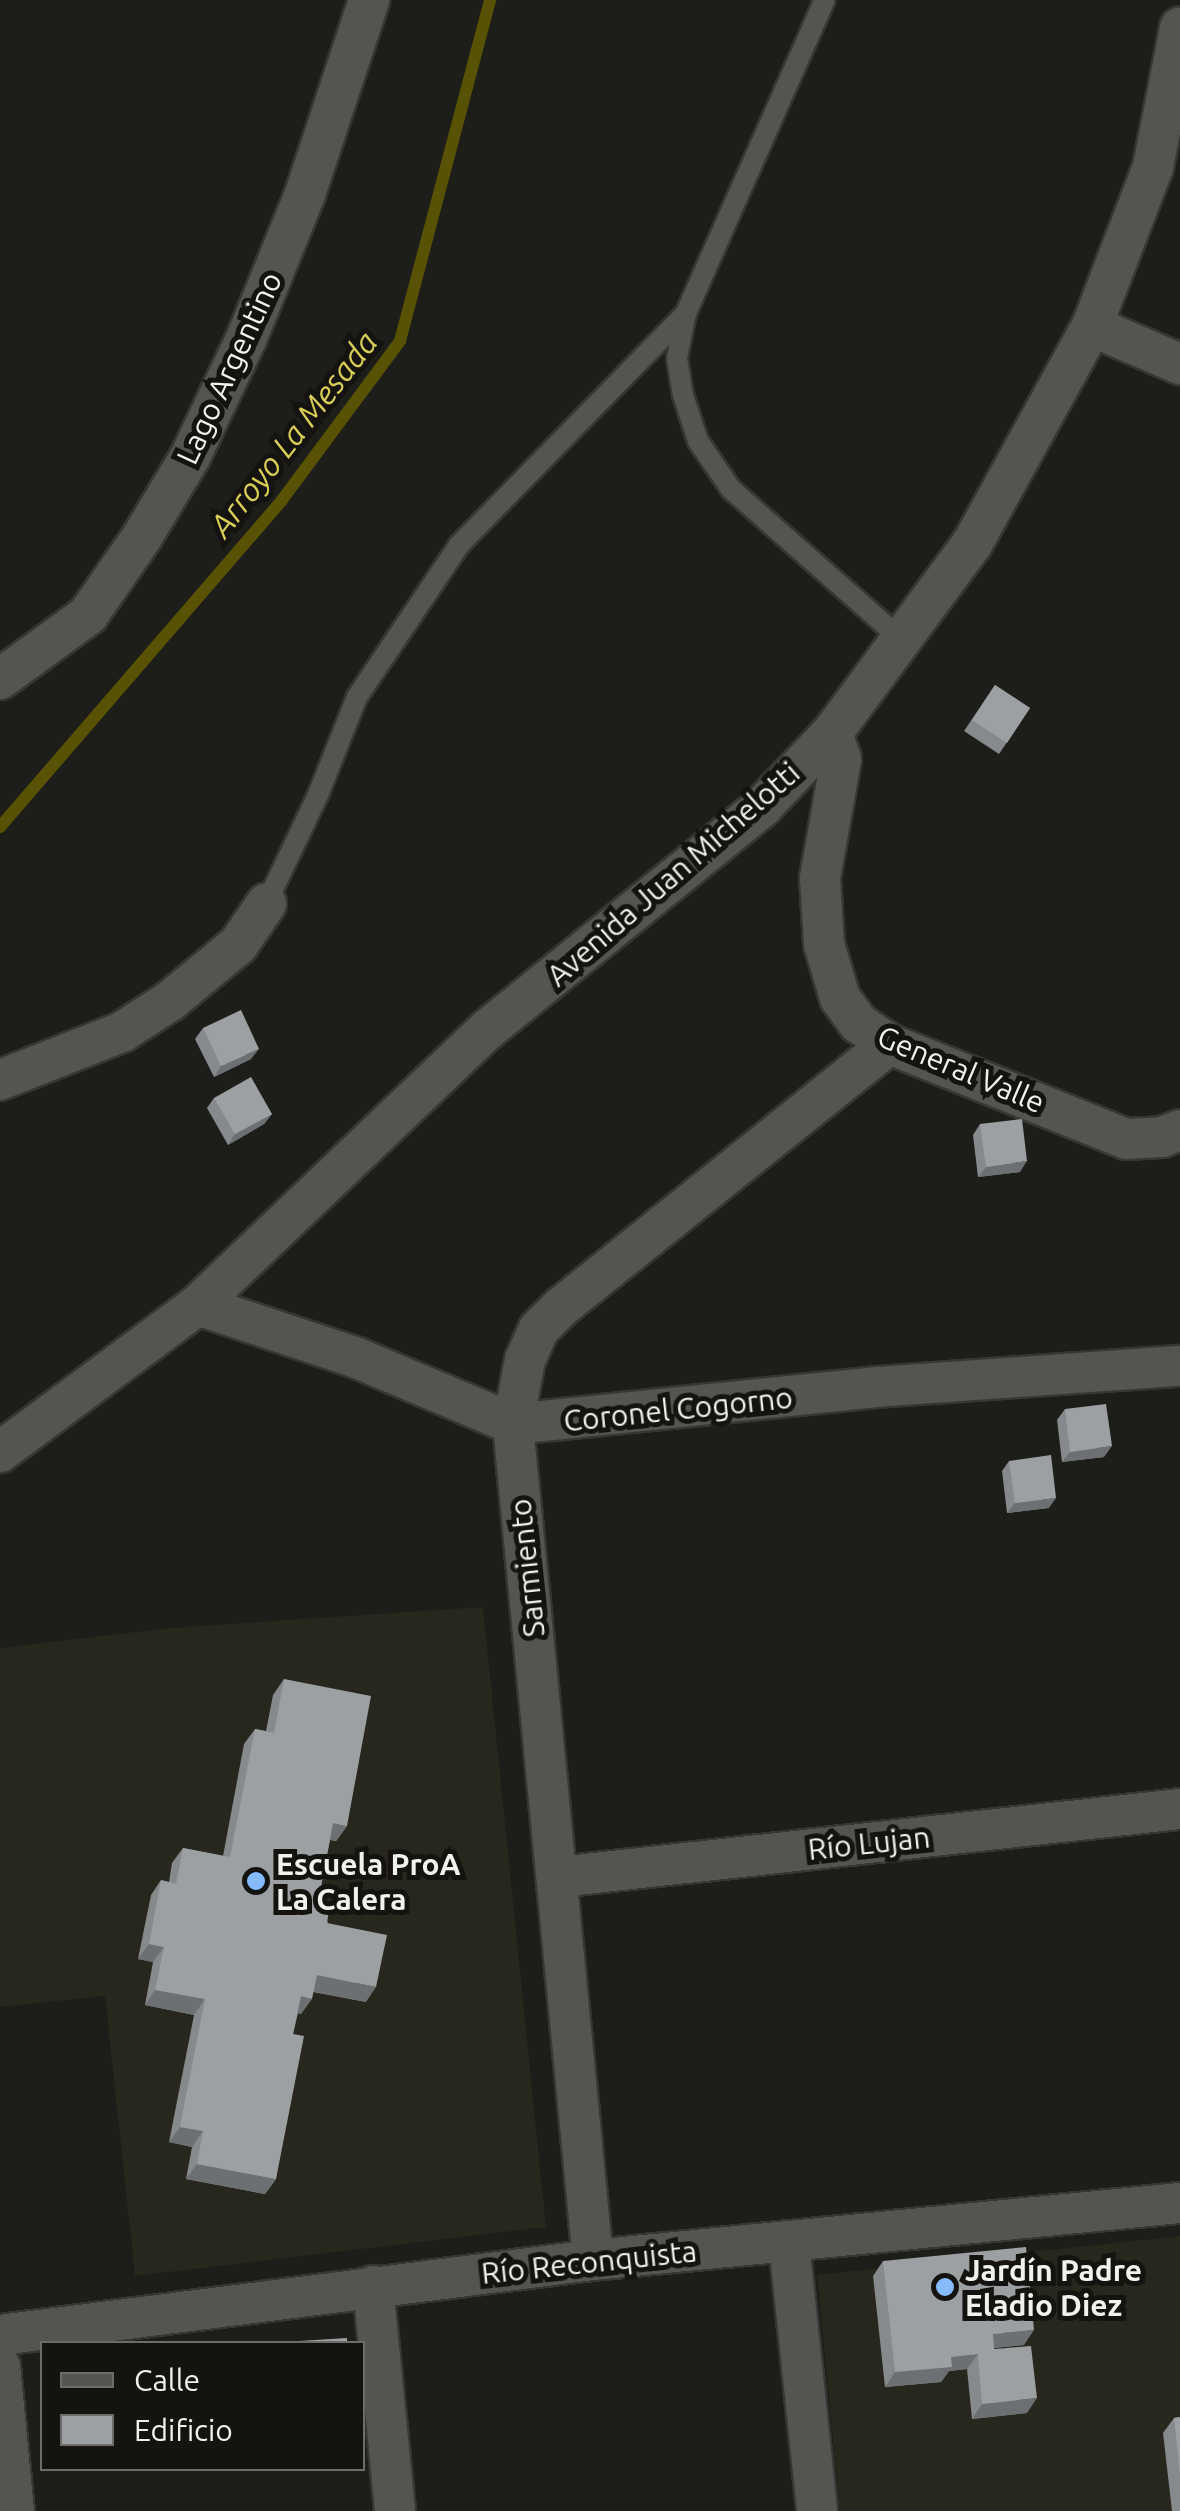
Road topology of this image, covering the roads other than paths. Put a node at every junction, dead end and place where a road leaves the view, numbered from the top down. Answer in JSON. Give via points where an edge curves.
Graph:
{"nodes":[{"id":1,"x":369,"y":0,"type":"edge"},
{"id":2,"x":825,"y":0,"type":"edge"},
{"id":3,"x":1180,"y":28,"type":"edge"},
{"id":4,"x":686,"y":313,"type":"junction"},
{"id":5,"x":1092,"y":326,"type":"junction"},
{"id":6,"x":1180,"y":364,"type":"edge"},
{"id":7,"x":902,"y":640,"type":"junction"},
{"id":8,"x":0,"y":679,"type":"edge"},
{"id":9,"x":832,"y":733,"type":"junction"},
{"id":10,"x":266,"y":904,"type":"joint"},
{"id":11,"x":889,"y":1044,"type":"junction"},
{"id":12,"x":0,"y":1080,"type":"edge"},
{"id":13,"x":1180,"y":1130,"type":"edge"},
{"id":14,"x":198,"y":1305,"type":"junction"},
{"id":15,"x":1180,"y":1366,"type":"edge"},
{"id":16,"x":512,"y":1424,"type":"junction"},
{"id":17,"x":0,"y":1452,"type":"edge"},
{"id":18,"x":1180,"y":1809,"type":"edge"},
{"id":19,"x":558,"y":1877,"type":"junction"},
{"id":20,"x":1180,"y":2202,"type":"edge"},
{"id":21,"x":789,"y":2243,"type":"junction"},
{"id":22,"x":594,"y":2260,"type":"junction"},
{"id":23,"x":373,"y":2286,"type":"junction"},
{"id":24,"x":0,"y":2335,"type":"edge"},
{"id":25,"x":0,"y":2366,"type":"edge"},
{"id":26,"x":14,"y":2511,"type":"edge"},
{"id":27,"x":395,"y":2511,"type":"edge"},
{"id":28,"x":817,"y":2511,"type":"edge"}],
"edges":[{"from":1,"to":8,"type":"street","name":"Lago Argentino","via":[[305,194],[190,457],[88,616]]},
{"from":2,"to":4,"type":"lane"},
{"from":3,"to":5,"type":"street","name":"Avenida Juan Michelotti","via":[[1153,166]]},
{"from":4,"to":7,"type":"lane","via":[[677,358],[698,441],[732,489]]},
{"from":4,"to":10,"type":"lane","via":[[460,545],[357,697]]},
{"from":5,"to":6,"type":"street"},
{"from":5,"to":7,"type":"street","name":"Avenida Juan Michelotti","via":[[972,544]]},
{"from":7,"to":9,"type":"street","name":"Avenida Juan Michelotti"},
{"from":9,"to":11,"type":"street","name":"General Valle","via":[[841,759],[820,878],[824,944],[840,998],[858,1024]]},
{"from":9,"to":14,"type":"street","name":"Avenida Juan Michelotti","via":[[762,806],[488,1030]]},
{"from":10,"to":12,"type":"street","via":[[238,945],[170,1001],[122,1032]]},
{"from":11,"to":13,"type":"street","name":"General Valle","via":[[1126,1138]]},
{"from":11,"to":16,"type":"street","name":"Sarmiento","via":[[539,1329]]},
{"from":14,"to":16,"type":"street","name":"Coronel Cogorno","via":[[358,1358]]},
{"from":14,"to":17,"type":"street","name":"Avenida Juan Michelotti"},
{"from":15,"to":16,"type":"street","name":"Coronel Cogorno","via":[[876,1387]]},
{"from":16,"to":19,"type":"street","name":"Sarmiento"},
{"from":18,"to":19,"type":"street","name":"Río Lujan"},
{"from":19,"to":22,"type":"street","name":"Sarmiento"},
{"from":20,"to":21,"type":"street","name":"Río Reconquista"},
{"from":21,"to":22,"type":"street","name":"Río Reconquista"},
{"from":21,"to":28,"type":"street"},
{"from":22,"to":23,"type":"street","name":"Río Reconquista"},
{"from":23,"to":24,"type":"street","name":"Río Reconquista"},
{"from":23,"to":27,"type":"street"},
{"from":25,"to":26,"type":"street"}]}
